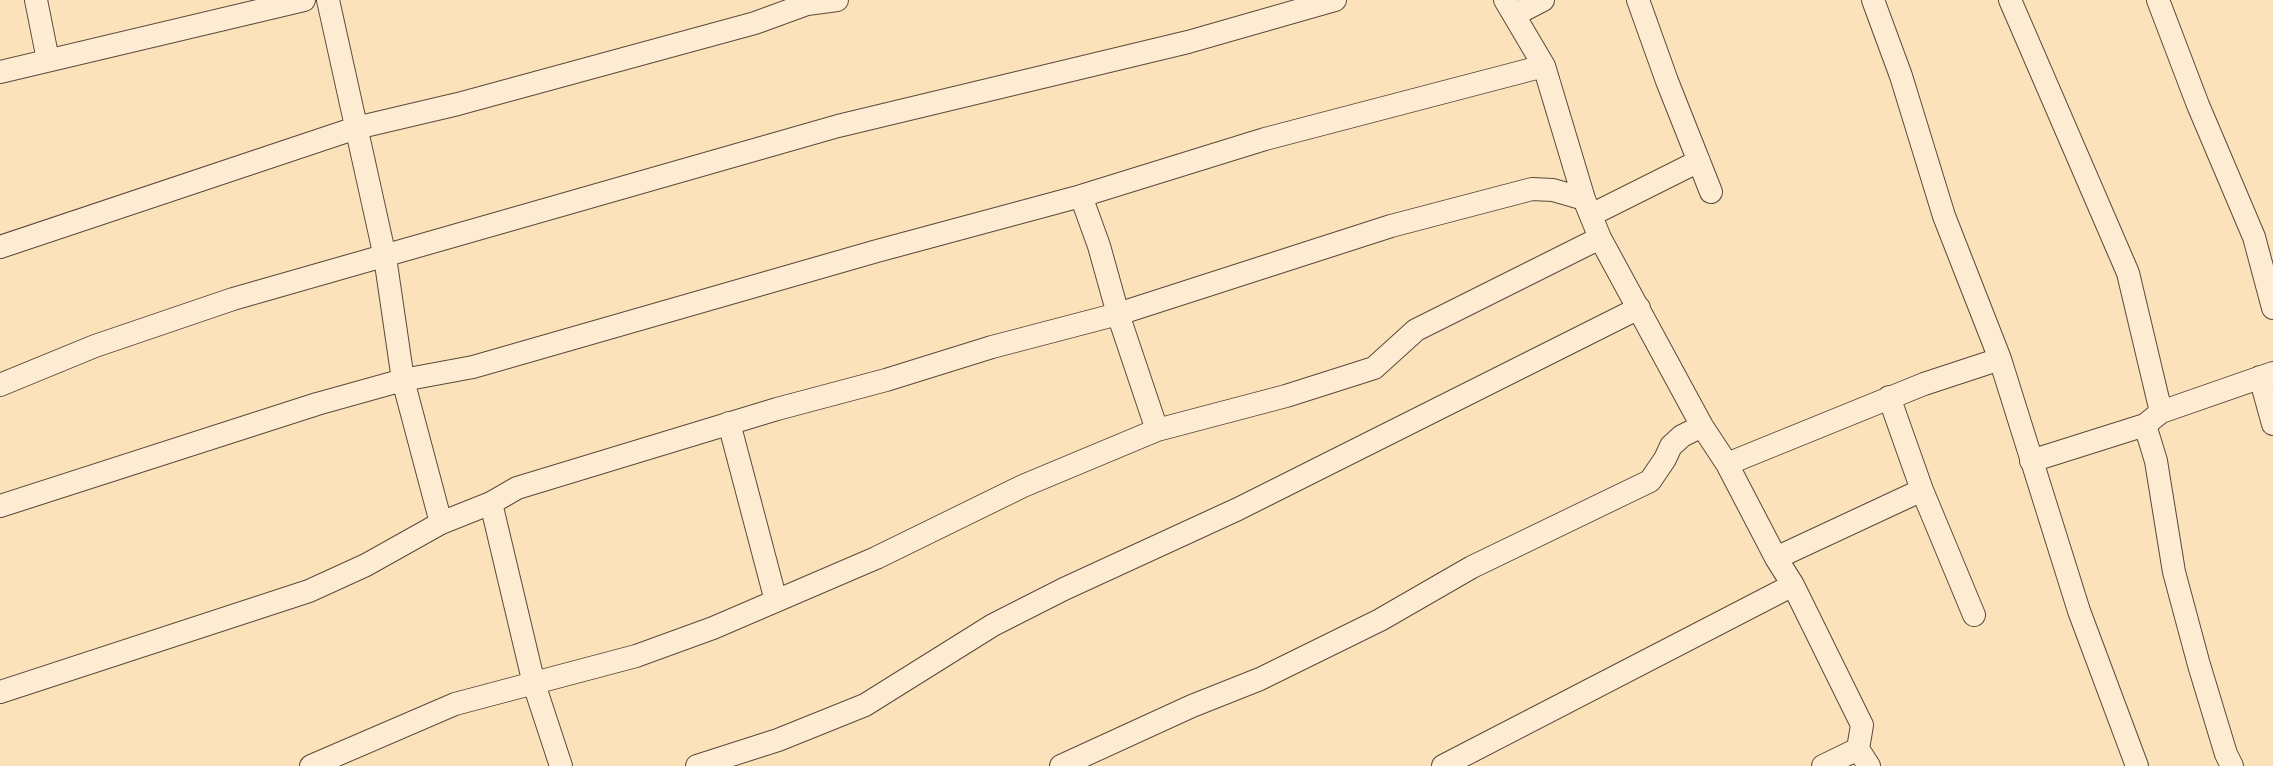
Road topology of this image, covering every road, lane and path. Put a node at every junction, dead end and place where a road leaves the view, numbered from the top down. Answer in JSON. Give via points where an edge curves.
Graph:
{"nodes":[{"id":1,"x":36,"y":0,"type":"edge"},
{"id":2,"x":304,"y":0,"type":"edge"},
{"id":3,"x":328,"y":0,"type":"edge"},
{"id":4,"x":837,"y":0,"type":"edge"},
{"id":5,"x":1335,"y":0,"type":"edge"},
{"id":6,"x":1543,"y":0,"type":"edge"},
{"id":7,"x":1638,"y":0,"type":"edge"},
{"id":8,"x":1873,"y":0,"type":"edge"},
{"id":9,"x":2010,"y":0,"type":"edge"},
{"id":10,"x":2158,"y":0,"type":"edge"},
{"id":11,"x":806,"y":2,"type":"edge"},
{"id":12,"x":1510,"y":8,"type":"edge"},
{"id":13,"x":48,"y":60,"type":"junction"},
{"id":14,"x":1544,"y":66,"type":"junction"},
{"id":15,"x":0,"y":72,"type":"edge"},
{"id":16,"x":356,"y":128,"type":"junction"},
{"id":17,"x":1699,"y":161,"type":"junction"},
{"id":18,"x":1711,"y":192,"type":"dead end"},
{"id":19,"x":1081,"y":196,"type":"junction"},
{"id":20,"x":1587,"y":207,"type":"junction"},
{"id":21,"x":1600,"y":238,"type":"junction"},
{"id":22,"x":0,"y":247,"type":"edge"},
{"id":23,"x":385,"y":257,"type":"junction"},
{"id":24,"x":1639,"y":308,"type":"junction"},
{"id":25,"x":2273,"y":308,"type":"edge"},
{"id":26,"x":1118,"y":314,"type":"junction"},
{"id":27,"x":2000,"y":359,"type":"junction"},
{"id":28,"x":2266,"y":375,"type":"edge"},
{"id":29,"x":403,"y":380,"type":"junction"},
{"id":30,"x":0,"y":385,"type":"edge"},
{"id":31,"x":1889,"y":397,"type":"junction"},
{"id":32,"x":2153,"y":418,"type":"junction"},
{"id":33,"x":729,"y":423,"type":"junction"},
{"id":34,"x":2273,"y":424,"type":"edge"},
{"id":35,"x":1702,"y":426,"type":"junction"},
{"id":36,"x":1157,"y":430,"type":"junction"},
{"id":37,"x":2031,"y":461,"type":"junction"},
{"id":38,"x":1727,"y":464,"type":"junction"},
{"id":39,"x":1922,"y":490,"type":"junction"},
{"id":40,"x":491,"y":503,"type":"junction"},
{"id":41,"x":0,"y":506,"type":"edge"},
{"id":42,"x":441,"y":523,"type":"junction"},
{"id":43,"x":1776,"y":558,"type":"junction"},
{"id":44,"x":1793,"y":585,"type":"junction"},
{"id":45,"x":776,"y":601,"type":"junction"},
{"id":46,"x":1974,"y":615,"type":"dead end"},
{"id":47,"x":534,"y":684,"type":"junction"},
{"id":48,"x":0,"y":692,"type":"edge"},
{"id":49,"x":1863,"y":758,"type":"edge"},
{"id":50,"x":310,"y":766,"type":"edge"},
{"id":51,"x":561,"y":766,"type":"edge"},
{"id":52,"x":697,"y":766,"type":"edge"},
{"id":53,"x":1061,"y":766,"type":"edge"},
{"id":54,"x":1443,"y":766,"type":"edge"},
{"id":55,"x":1823,"y":766,"type":"edge"},
{"id":56,"x":2137,"y":766,"type":"edge"},
{"id":57,"x":2232,"y":766,"type":"edge"}],
"edges":[{"from":1,"to":13,"type":"street"},
{"from":2,"to":13,"type":"street"},
{"from":3,"to":16,"type":"street"},
{"from":4,"to":11,"type":"street"},
{"from":5,"to":23,"type":"street","via":[[1188,42],[838,126]]},
{"from":6,"to":12,"type":"street"},
{"from":7,"to":17,"type":"street"},
{"from":8,"to":27,"type":"street","via":[[1901,76],[1944,216]]},
{"from":9,"to":32,"type":"street","via":[[2128,273]]},
{"from":10,"to":25,"type":"street","via":[[2198,106],[2254,237]]},
{"from":11,"to":16,"type":"street","via":[[748,25],[458,104]]},
{"from":12,"to":14,"type":"street"},
{"from":13,"to":15,"type":"street"},
{"from":14,"to":19,"type":"street","via":[[1265,139]]},
{"from":14,"to":20,"type":"street"},
{"from":16,"to":22,"type":"street"},
{"from":16,"to":23,"type":"street"},
{"from":17,"to":18,"type":"street"},
{"from":17,"to":20,"type":"street"},
{"from":19,"to":26,"type":"street","via":[[1099,246]]},
{"from":19,"to":29,"type":"street","via":[[877,251],[473,367]]},
{"from":20,"to":21,"type":"street"},
{"from":20,"to":26,"type":"street","via":[[1553,190],[1532,189],[1391,226]]},
{"from":21,"to":24,"type":"street"},
{"from":21,"to":36,"type":"street","via":[[1416,330],[1374,368],[1286,396]]},
{"from":23,"to":29,"type":"street"},
{"from":23,"to":30,"type":"street","via":[[232,299],[95,346]]},
{"from":24,"to":35,"type":"street"},
{"from":24,"to":52,"type":"street","via":[[1238,509],[1064,589],[993,625],[865,705],[778,740]]},
{"from":26,"to":33,"type":"street","via":[[992,346],[886,380]]},
{"from":26,"to":36,"type":"street"},
{"from":27,"to":31,"type":"street"},
{"from":27,"to":37,"type":"street"},
{"from":28,"to":32,"type":"street"},
{"from":28,"to":34,"type":"street"},
{"from":29,"to":41,"type":"street","via":[[317,404]]},
{"from":29,"to":42,"type":"street"},
{"from":31,"to":38,"type":"street"},
{"from":31,"to":39,"type":"street"},
{"from":32,"to":37,"type":"street"},
{"from":32,"to":57,"type":"street","via":[[2156,461],[2174,572],[2199,664],[2226,754]]},
{"from":33,"to":40,"type":"street","via":[[517,488]]},
{"from":33,"to":45,"type":"street"},
{"from":35,"to":38,"type":"street"},
{"from":35,"to":53,"type":"street","via":[[1682,436],[1671,446],[1650,481],[1472,567],[1380,620],[1260,679],[1192,706]]},
{"from":36,"to":45,"type":"street","via":[[1023,486],[876,558]]},
{"from":37,"to":56,"type":"street","via":[[2079,611]]},
{"from":38,"to":43,"type":"street"},
{"from":39,"to":43,"type":"street"},
{"from":39,"to":46,"type":"street"},
{"from":40,"to":42,"type":"street"},
{"from":40,"to":47,"type":"street"},
{"from":42,"to":48,"type":"street","via":[[366,565],[309,591]]},
{"from":43,"to":44,"type":"street"},
{"from":44,"to":49,"type":"street","via":[[1862,725]]},
{"from":44,"to":54,"type":"street"},
{"from":45,"to":47,"type":"street","via":[[713,628],[636,656]]},
{"from":47,"to":50,"type":"street","via":[[455,704]]},
{"from":47,"to":51,"type":"street"},
{"from":49,"to":55,"type":"street"}]}
